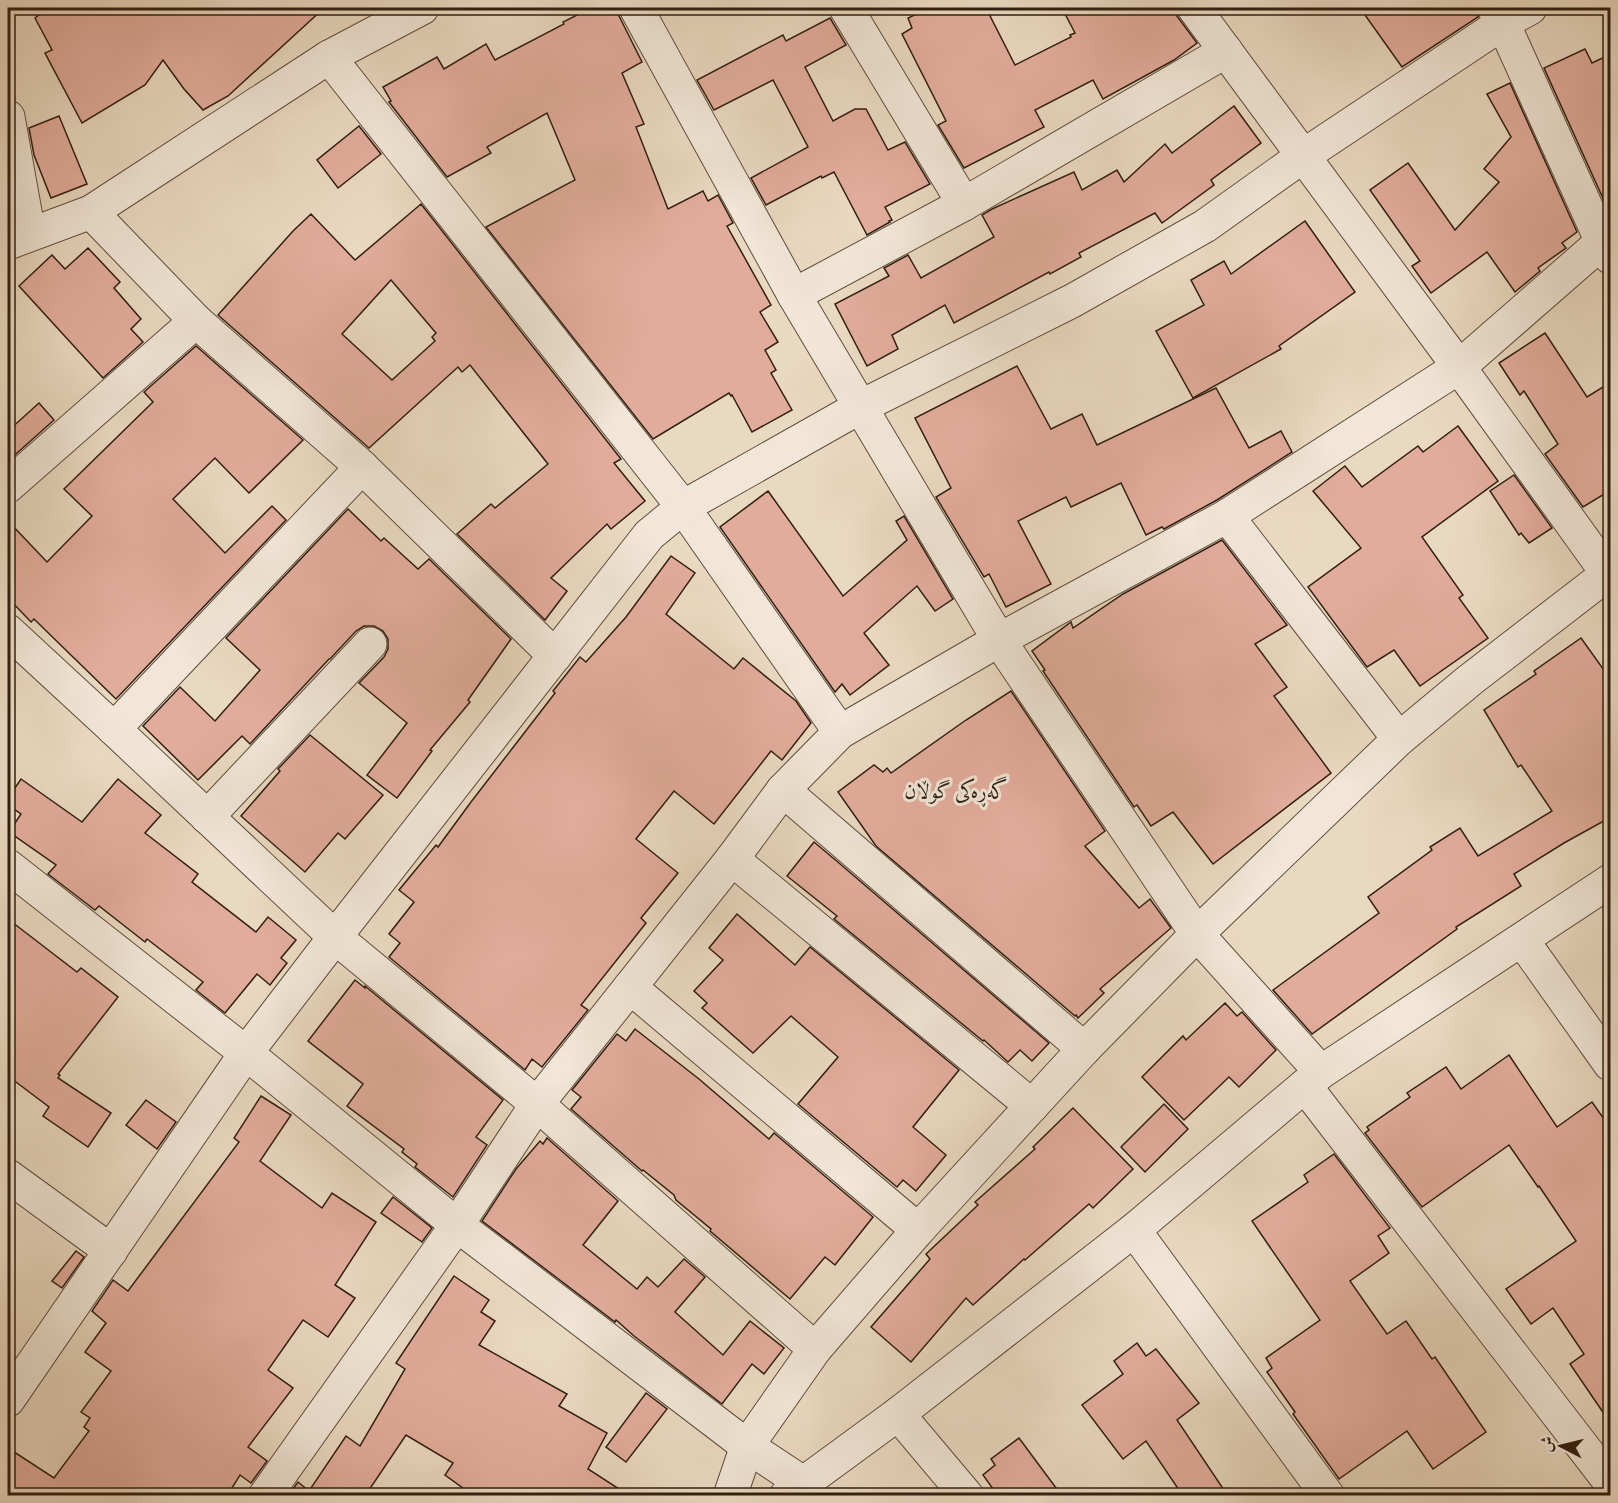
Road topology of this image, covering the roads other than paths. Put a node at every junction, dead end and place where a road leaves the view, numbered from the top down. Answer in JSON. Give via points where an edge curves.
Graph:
{"nodes":[{"id":1,"x":422,"y":8,"type":"edge"},
{"id":2,"x":636,"y":8,"type":"edge"},
{"id":3,"x":846,"y":8,"type":"edge"},
{"id":4,"x":1194,"y":8,"type":"edge"},
{"id":5,"x":1509,"y":13,"type":"edge"},
{"id":6,"x":1226,"y":51,"type":"junction"},
{"id":7,"x":329,"y":57,"type":"junction"},
{"id":8,"x":8,"y":117,"type":"edge"},
{"id":9,"x":1303,"y":156,"type":"junction"},
{"id":10,"x":964,"y":204,"type":"junction"},
{"id":11,"x":91,"y":212,"type":"junction"},
{"id":12,"x":18,"y":238,"type":"edge"},
{"id":13,"x":1608,"y":245,"type":"edge"},
{"id":14,"x":794,"y":295,"type":"junction"},
{"id":15,"x":196,"y":321,"type":"junction"},
{"id":16,"x":1459,"y":367,"type":"junction"},
{"id":17,"x":860,"y":407,"type":"junction"},
{"id":18,"x":362,"y":467,"type":"junction"},
{"id":19,"x":8,"y":486,"type":"edge"},
{"id":20,"x":683,"y":507,"type":"junction"},
{"id":21,"x":1227,"y":516,"type":"junction"},
{"id":22,"x":1609,"y":573,"type":"edge"},
{"id":23,"x":8,"y":632,"type":"edge"},
{"id":24,"x":999,"y":640,"type":"junction"},
{"id":25,"x":370,"y":644,"type":"dead end"},
{"id":26,"x":555,"y":656,"type":"junction"},
{"id":27,"x":114,"y":729,"type":"junction"},
{"id":28,"x":840,"y":732,"type":"junction"},
{"id":29,"x":1400,"y":740,"type":"junction"},
{"id":30,"x":783,"y":790,"type":"junction"},
{"id":31,"x":207,"y":817,"type":"junction"},
{"id":32,"x":732,"y":859,"type":"junction"},
{"id":33,"x":8,"y":866,"type":"edge"},
{"id":34,"x":1611,"y":881,"type":"edge"},
{"id":35,"x":1197,"y":934,"type":"junction"},
{"id":36,"x":335,"y":937,"type":"junction"},
{"id":37,"x":1522,"y":940,"type":"junction"},
{"id":38,"x":630,"y":987,"type":"junction"},
{"id":39,"x":1084,"y":1049,"type":"junction"},
{"id":40,"x":246,"y":1053,"type":"junction"},
{"id":41,"x":1611,"y":1064,"type":"edge"},
{"id":42,"x":1313,"y":1079,"type":"junction"},
{"id":43,"x":537,"y":1104,"type":"junction"},
{"id":44,"x":1032,"y":1106,"type":"junction"},
{"id":45,"x":8,"y":1176,"type":"edge"},
{"id":46,"x":458,"y":1225,"type":"junction"},
{"id":47,"x":918,"y":1230,"type":"junction"},
{"id":48,"x":1134,"y":1230,"type":"junction"},
{"id":49,"x":111,"y":1251,"type":"junction"},
{"id":50,"x":815,"y":1349,"type":"junction"},
{"id":51,"x":8,"y":1400,"type":"edge"},
{"id":52,"x":898,"y":1414,"type":"junction"},
{"id":53,"x":747,"y":1446,"type":"junction"},
{"id":54,"x":1611,"y":1482,"type":"edge"},
{"id":55,"x":794,"y":1489,"type":"edge"},
{"id":56,"x":265,"y":1496,"type":"edge"},
{"id":57,"x":730,"y":1496,"type":"edge"},
{"id":58,"x":967,"y":1496,"type":"edge"},
{"id":59,"x":1328,"y":1496,"type":"edge"}],
"edges":[{"from":1,"to":7,"type":"street"},
{"from":2,"to":14,"type":"street"},
{"from":3,"to":10,"type":"street"},
{"from":4,"to":6,"type":"street"},
{"from":5,"to":9,"type":"street"},
{"from":5,"to":13,"type":"street"},
{"from":6,"to":9,"type":"street"},
{"from":6,"to":10,"type":"street"},
{"from":7,"to":11,"type":"street"},
{"from":7,"to":20,"type":"street"},
{"from":8,"to":12,"type":"street"},
{"from":9,"to":16,"type":"street"},
{"from":9,"to":17,"type":"street","via":[[1195,232],[1072,301]]},
{"from":10,"to":14,"type":"street"},
{"from":11,"to":12,"type":"street"},
{"from":11,"to":15,"type":"street"},
{"from":13,"to":16,"type":"street"},
{"from":14,"to":17,"type":"street"},
{"from":15,"to":18,"type":"street"},
{"from":15,"to":19,"type":"street"},
{"from":16,"to":21,"type":"street"},
{"from":16,"to":22,"type":"street"},
{"from":17,"to":20,"type":"street"},
{"from":17,"to":24,"type":"street"},
{"from":18,"to":26,"type":"street"},
{"from":18,"to":27,"type":"street"},
{"from":20,"to":26,"type":"street","via":[[649,535]]},
{"from":20,"to":28,"type":"street"},
{"from":21,"to":24,"type":"street"},
{"from":21,"to":29,"type":"street"},
{"from":22,"to":29,"type":"street","via":[[1470,680]]},
{"from":23,"to":27,"type":"street"},
{"from":24,"to":28,"type":"street"},
{"from":24,"to":35,"type":"street"},
{"from":25,"to":31,"type":"street"},
{"from":26,"to":36,"type":"street"},
{"from":27,"to":31,"type":"street"},
{"from":28,"to":30,"type":"street"},
{"from":29,"to":35,"type":"street"},
{"from":30,"to":32,"type":"street"},
{"from":30,"to":39,"type":"street"},
{"from":31,"to":36,"type":"street"},
{"from":32,"to":38,"type":"street"},
{"from":32,"to":44,"type":"street"},
{"from":33,"to":40,"type":"street"},
{"from":34,"to":37,"type":"street"},
{"from":35,"to":39,"type":"street"},
{"from":35,"to":42,"type":"street"},
{"from":36,"to":40,"type":"street"},
{"from":36,"to":43,"type":"street"},
{"from":37,"to":41,"type":"street"},
{"from":37,"to":42,"type":"street"},
{"from":38,"to":43,"type":"street"},
{"from":38,"to":47,"type":"street"},
{"from":39,"to":44,"type":"street"},
{"from":40,"to":46,"type":"street"},
{"from":40,"to":49,"type":"street"},
{"from":42,"to":48,"type":"street"},
{"from":42,"to":54,"type":"street"},
{"from":43,"to":46,"type":"street"},
{"from":43,"to":50,"type":"street"},
{"from":44,"to":47,"type":"street"},
{"from":45,"to":49,"type":"street"},
{"from":46,"to":53,"type":"street"},
{"from":46,"to":56,"type":"street"},
{"from":47,"to":50,"type":"street"},
{"from":48,"to":52,"type":"street"},
{"from":48,"to":59,"type":"street"},
{"from":49,"to":51,"type":"street"},
{"from":50,"to":53,"type":"street"},
{"from":52,"to":55,"type":"street"},
{"from":52,"to":58,"type":"street"},
{"from":53,"to":55,"type":"street"},
{"from":53,"to":57,"type":"street"}]}
